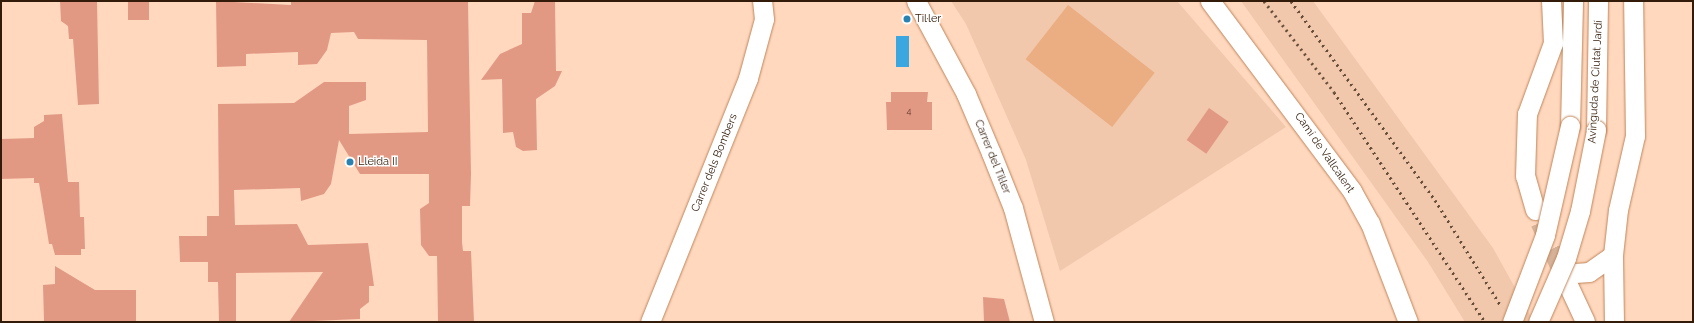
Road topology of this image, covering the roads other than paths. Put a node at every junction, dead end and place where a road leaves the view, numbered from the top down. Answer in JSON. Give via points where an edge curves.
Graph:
{"nodes":[{"id":1,"x":762,"y":1,"type":"edge"},
{"id":2,"x":916,"y":1,"type":"edge"},
{"id":3,"x":1210,"y":1,"type":"edge"},
{"id":4,"x":1551,"y":1,"type":"edge"},
{"id":5,"x":1573,"y":1,"type":"edge"},
{"id":6,"x":1598,"y":1,"type":"edge"},
{"id":7,"x":1633,"y":1,"type":"edge"},
{"id":8,"x":1535,"y":210,"type":"tunnel mouth"},
{"id":9,"x":1613,"y":255,"type":"junction"},
{"id":10,"x":650,"y":322,"type":"edge"},
{"id":11,"x":1044,"y":322,"type":"edge"},
{"id":12,"x":1408,"y":322,"type":"edge"},
{"id":13,"x":1512,"y":322,"type":"edge"},
{"id":14,"x":1538,"y":322,"type":"edge"},
{"id":15,"x":1585,"y":322,"type":"edge"},
{"id":16,"x":1614,"y":322,"type":"edge"}],
"edges":[{"from":1,"to":10,"type":"street","name":"Carrer dels Bombers","via":[[764,20],[748,78]]},
{"from":2,"to":11,"type":"street","name":"Carrer del Til·ler","via":[[966,94],[991,152],[1013,208]]},
{"from":3,"to":12,"type":"street","name":"Camí de Vallcalent","via":[[1352,191],[1370,224]]},
{"from":4,"to":8,"type":"street","via":[[1552,43],[1527,114],[1525,176]]},
{"from":5,"to":13,"type":"street","bridge":true,"via":[[1570,126],[1545,235]]},
{"from":6,"to":14,"type":"street","name":"Avinguda de Ciutat Jardí","bridge":true,"via":[[1596,130],[1580,211],[1566,258]]},
{"from":7,"to":9,"type":"street","via":[[1635,136],[1618,210]]},
{"from":9,"to":15,"type":"street","via":[[1589,272],[1572,280]]},
{"from":9,"to":16,"type":"street"}]}
